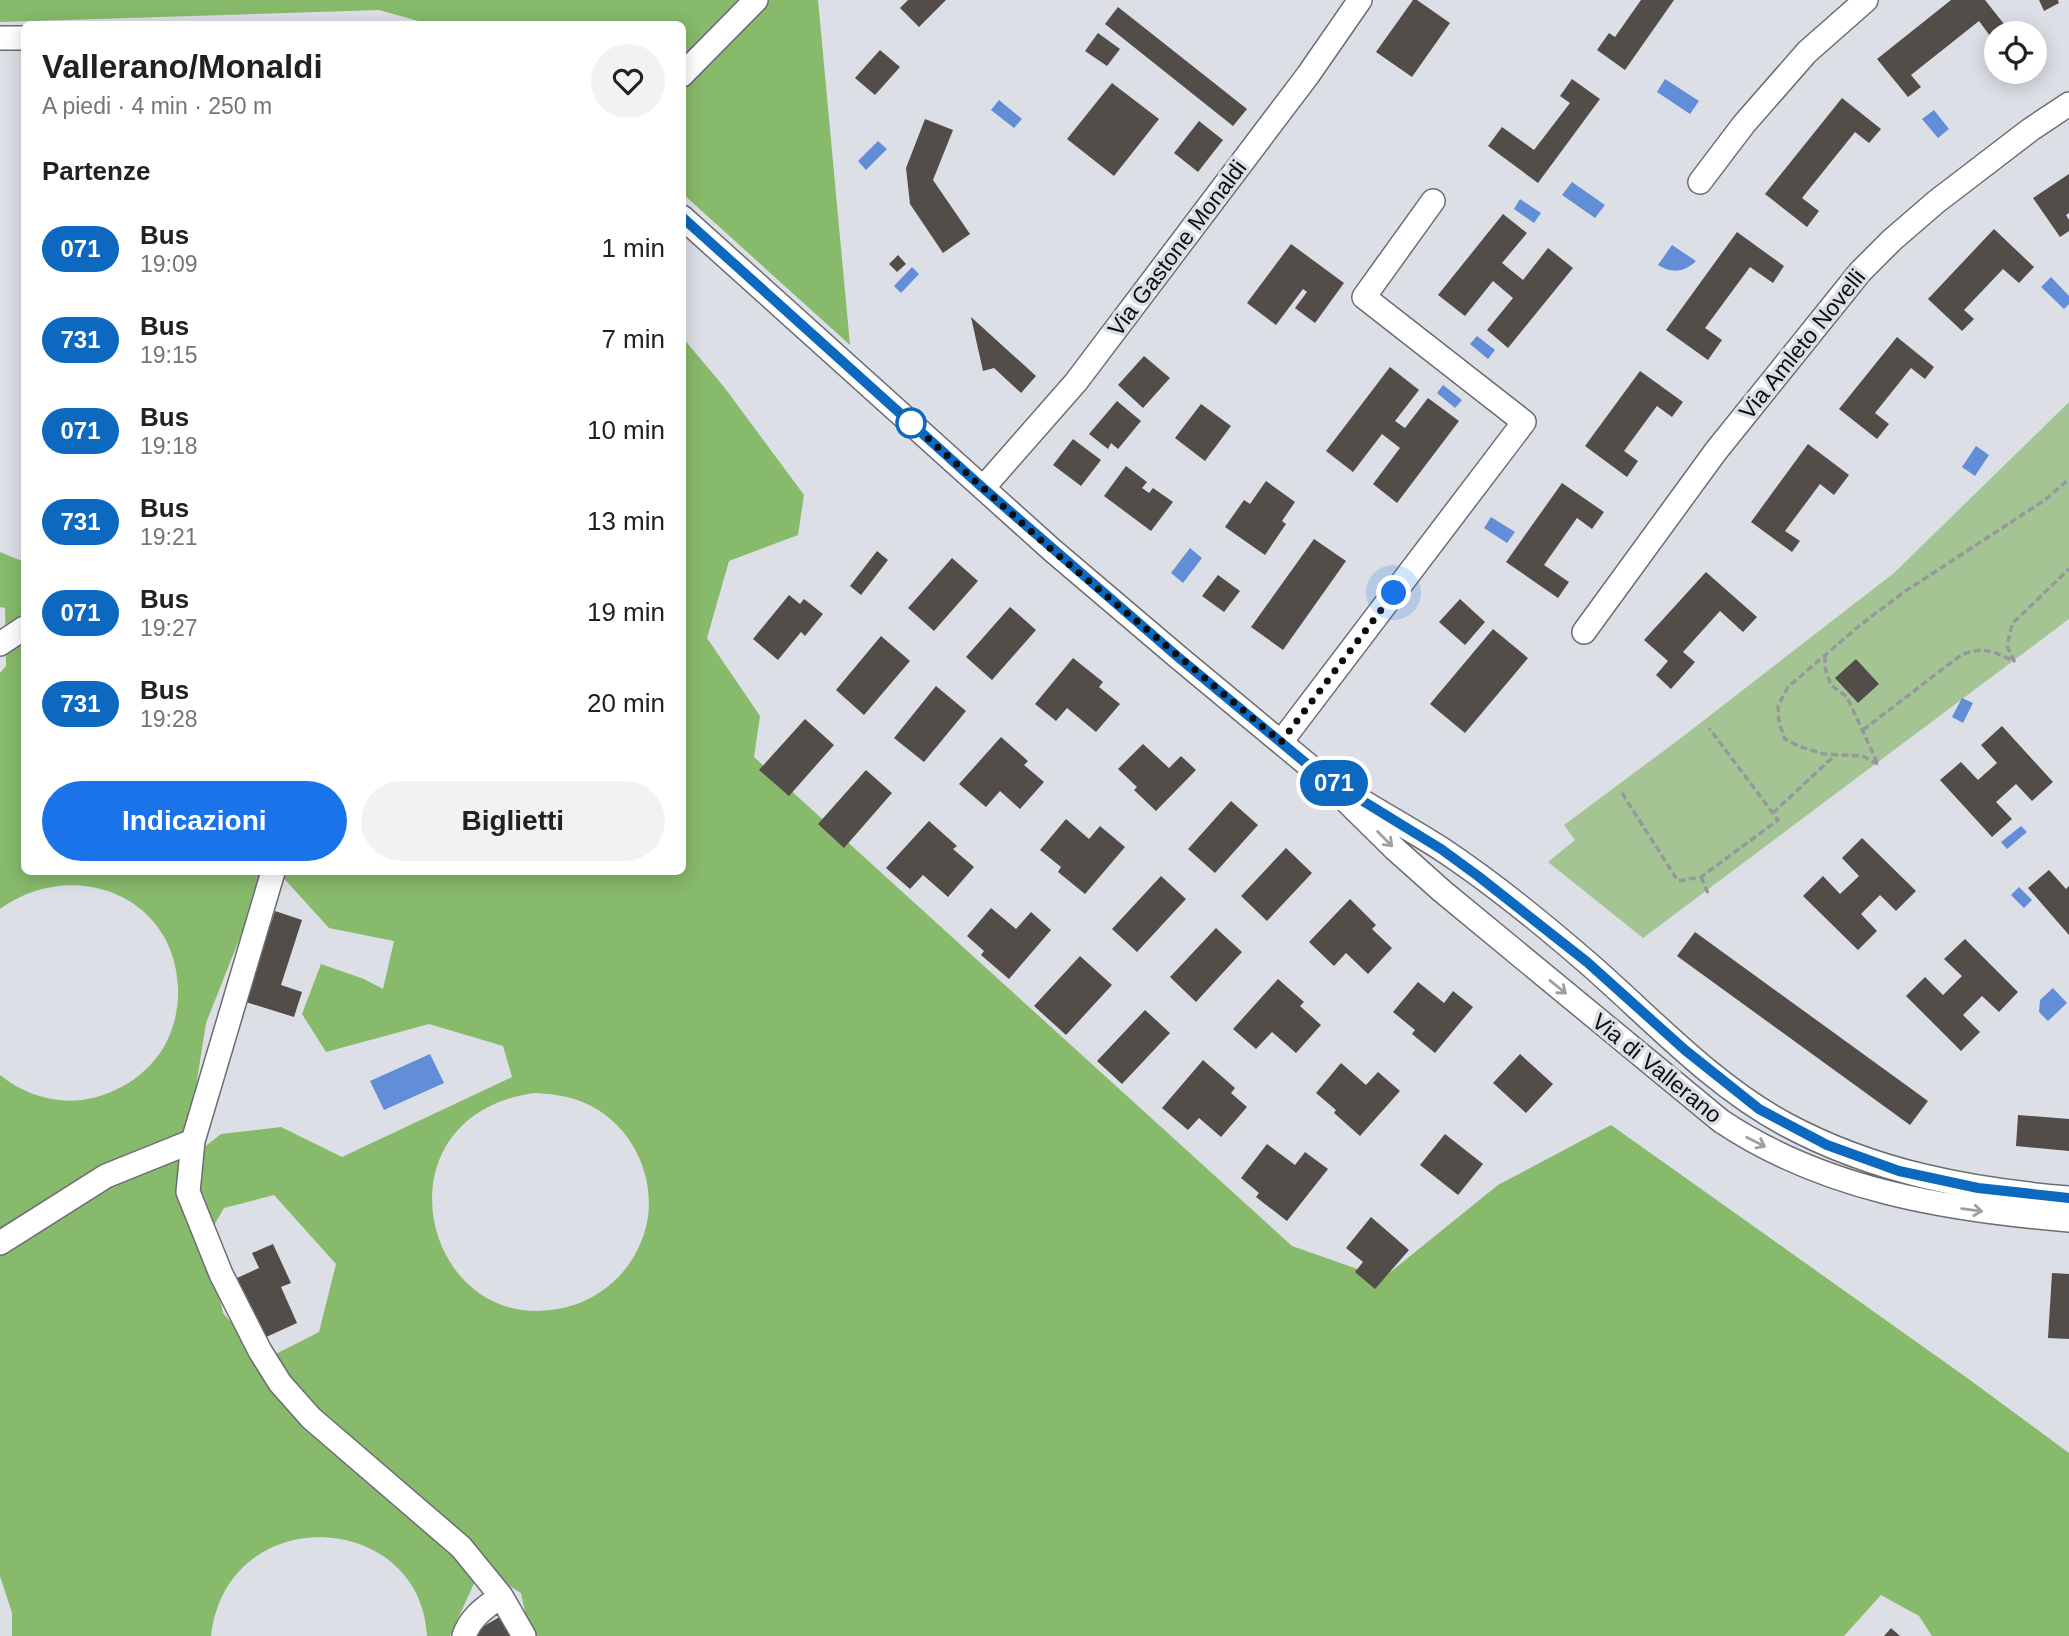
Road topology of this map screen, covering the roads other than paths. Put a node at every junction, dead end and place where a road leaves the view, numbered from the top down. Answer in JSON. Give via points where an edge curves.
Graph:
{"nodes":[{"id":1,"x":756,"y":0,"type":"edge"},
{"id":2,"x":1360,"y":0,"type":"edge"},
{"id":3,"x":1866,"y":0,"type":"edge"},
{"id":4,"x":0,"y":38,"type":"edge"},
{"id":5,"x":21,"y":38,"type":"edge"},
{"id":6,"x":686,"y":71,"type":"edge"},
{"id":7,"x":2069,"y":104,"type":"edge"},
{"id":8,"x":1700,"y":182,"type":"dead end"},
{"id":9,"x":1433,"y":201,"type":"dead end"},
{"id":10,"x":686,"y":221,"type":"edge"},
{"id":11,"x":983,"y":488,"type":"junction"},
{"id":12,"x":21,"y":630,"type":"edge"},
{"id":13,"x":1584,"y":632,"type":"dead end"},
{"id":14,"x":0,"y":644,"type":"edge"},
{"id":15,"x":1281,"y":742,"type":"junction"},
{"id":16,"x":1319,"y":774,"type":"junction"},
{"id":17,"x":273,"y":875,"type":"edge"},
{"id":18,"x":193,"y":1141,"type":"junction"},
{"id":19,"x":2069,"y":1198,"type":"edge"},
{"id":20,"x":2069,"y":1220,"type":"edge"},
{"id":21,"x":0,"y":1243,"type":"edge"},
{"id":22,"x":501,"y":1596,"type":"junction"},
{"id":23,"x":464,"y":1636,"type":"edge"},
{"id":24,"x":524,"y":1636,"type":"edge"}],
"edges":[{"from":1,"to":6,"type":"street"},
{"from":2,"to":11,"type":"street","name":"Via Gastone Monaldi","via":[[1076,382]]},
{"from":3,"to":8,"type":"street","via":[[1807,52]]},
{"from":4,"to":5,"type":"street"},
{"from":7,"to":13,"type":"street","name":"Via Amleto Novelli","via":[[1936,202],[1860,272],[1716,451]]},
{"from":9,"to":15,"type":"street","via":[[1364,297],[1524,422]]},
{"from":10,"to":11,"type":"street","name":"Via di Vallerano"},
{"from":11,"to":15,"type":"street","name":"Via di Vallerano"},
{"from":12,"to":14,"type":"street"},
{"from":15,"to":16,"type":"street","name":"Via di Vallerano"},
{"from":16,"to":19,"type":"street","name":"Via di Vallerano","via":[[1465,865],[1587,962],[1715,1076],[1772,1117],[1827,1145],[1899,1171],[1978,1188]]},
{"from":16,"to":20,"type":"street","name":"Via di Vallerano","one_way":true,"via":[[1442,891],[1691,1098],[1740,1133],[1806,1165],[1889,1193],[1974,1211]]},
{"from":17,"to":18,"type":"street"},
{"from":18,"to":21,"type":"street","via":[[106,1176]]},
{"from":18,"to":22,"type":"street","via":[[188,1192],[221,1274],[280,1383],[311,1418],[461,1547]]},
{"from":22,"to":23,"type":"street","via":[[479,1612]]},
{"from":22,"to":24,"type":"street"}]}
